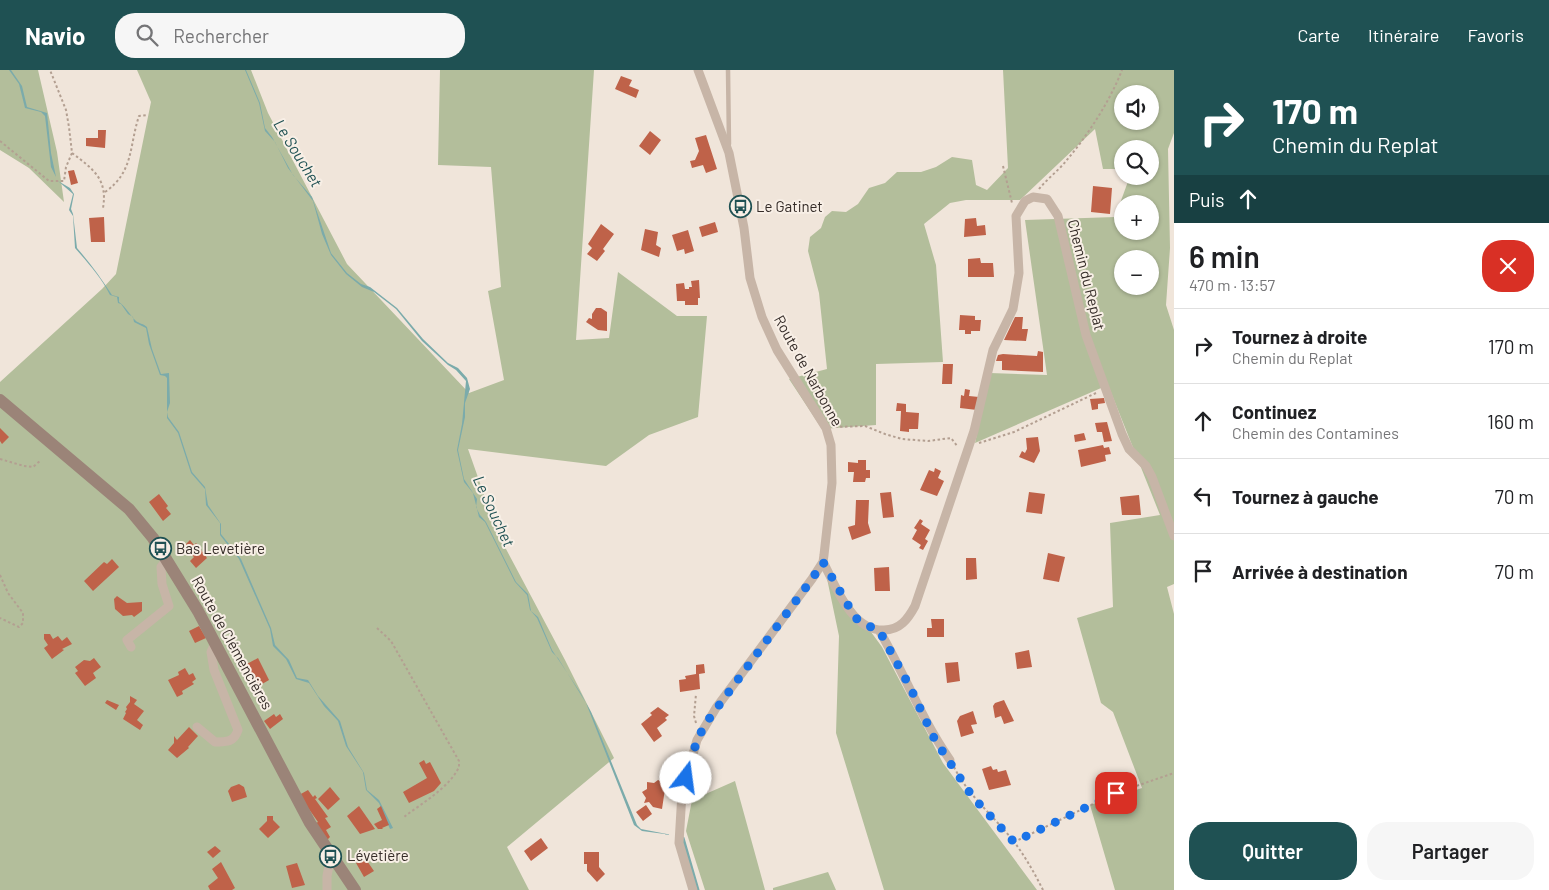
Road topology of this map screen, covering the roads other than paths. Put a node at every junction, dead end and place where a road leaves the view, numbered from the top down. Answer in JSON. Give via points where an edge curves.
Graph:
{"nodes":[{"id":1,"x":698,"y":70,"type":"edge"},
{"id":2,"x":728,"y":70,"type":"edge"},
{"id":3,"x":729,"y":153,"type":"junction"},
{"id":4,"x":0,"y":400,"type":"edge"},
{"id":5,"x":1174,"y":536,"type":"edge"},
{"id":6,"x":167,"y":559,"type":"junction"},
{"id":7,"x":823,"y":562,"type":"junction"},
{"id":8,"x":879,"y":630,"type":"junction"},
{"id":9,"x":215,"y":643,"type":"junction"},
{"id":10,"x":131,"y":647,"type":"dead end"},
{"id":11,"x":197,"y":727,"type":"dead end"},
{"id":12,"x":950,"y":760,"type":"road end"},
{"id":13,"x":331,"y":856,"type":"junction"},
{"id":14,"x":342,"y":872,"type":"junction"},
{"id":15,"x":327,"y":876,"type":"junction"},
{"id":16,"x":327,"y":890,"type":"edge"},
{"id":17,"x":355,"y":890,"type":"edge"},
{"id":18,"x":693,"y":890,"type":"edge"}],
"edges":[{"from":1,"to":3,"type":"street","name":"Route de Narbonne"},
{"from":2,"to":3,"type":"lane"},
{"from":3,"to":7,"type":"street","name":"Route de Narbonne","via":[[750,278],[762,318],[777,350],[826,428],[831,445],[832,483]]},
{"from":4,"to":6,"type":"street","name":"Route de Clémencières","via":[[129,509]]},
{"from":5,"to":8,"type":"street","name":"Chemin du Replat","via":[[1152,477],[1129,448],[1102,380],[1086,335],[1058,216],[1046,199],[1033,197],[1025,201],[1016,215],[1018,273],[1013,309],[993,350],[974,431],[915,606],[909,618],[898,628]]},
{"from":6,"to":9,"type":"street","name":"Route de Clémencières"},
{"from":6,"to":10,"type":"street","via":[[161,566],[162,584],[169,606],[126,640]]},
{"from":7,"to":8,"type":"street","via":[[855,617]]},
{"from":7,"to":18,"type":"street","name":"Route de Narbonne","via":[[700,734],[682,793],[679,843]]},
{"from":8,"to":12,"type":"street","via":[[924,718]]},
{"from":9,"to":11,"type":"street","via":[[211,652],[214,670],[238,730],[236,737],[228,742],[215,742]]},
{"from":9,"to":13,"type":"street","name":"Route de Clémencières","via":[[297,801]]},
{"from":13,"to":14,"type":"street","name":"Route de Clémencières"},
{"from":13,"to":15,"type":"street"},
{"from":14,"to":15,"type":"street"},
{"from":14,"to":17,"type":"street","name":"Route de Clémencières"},
{"from":15,"to":16,"type":"street"}]}
